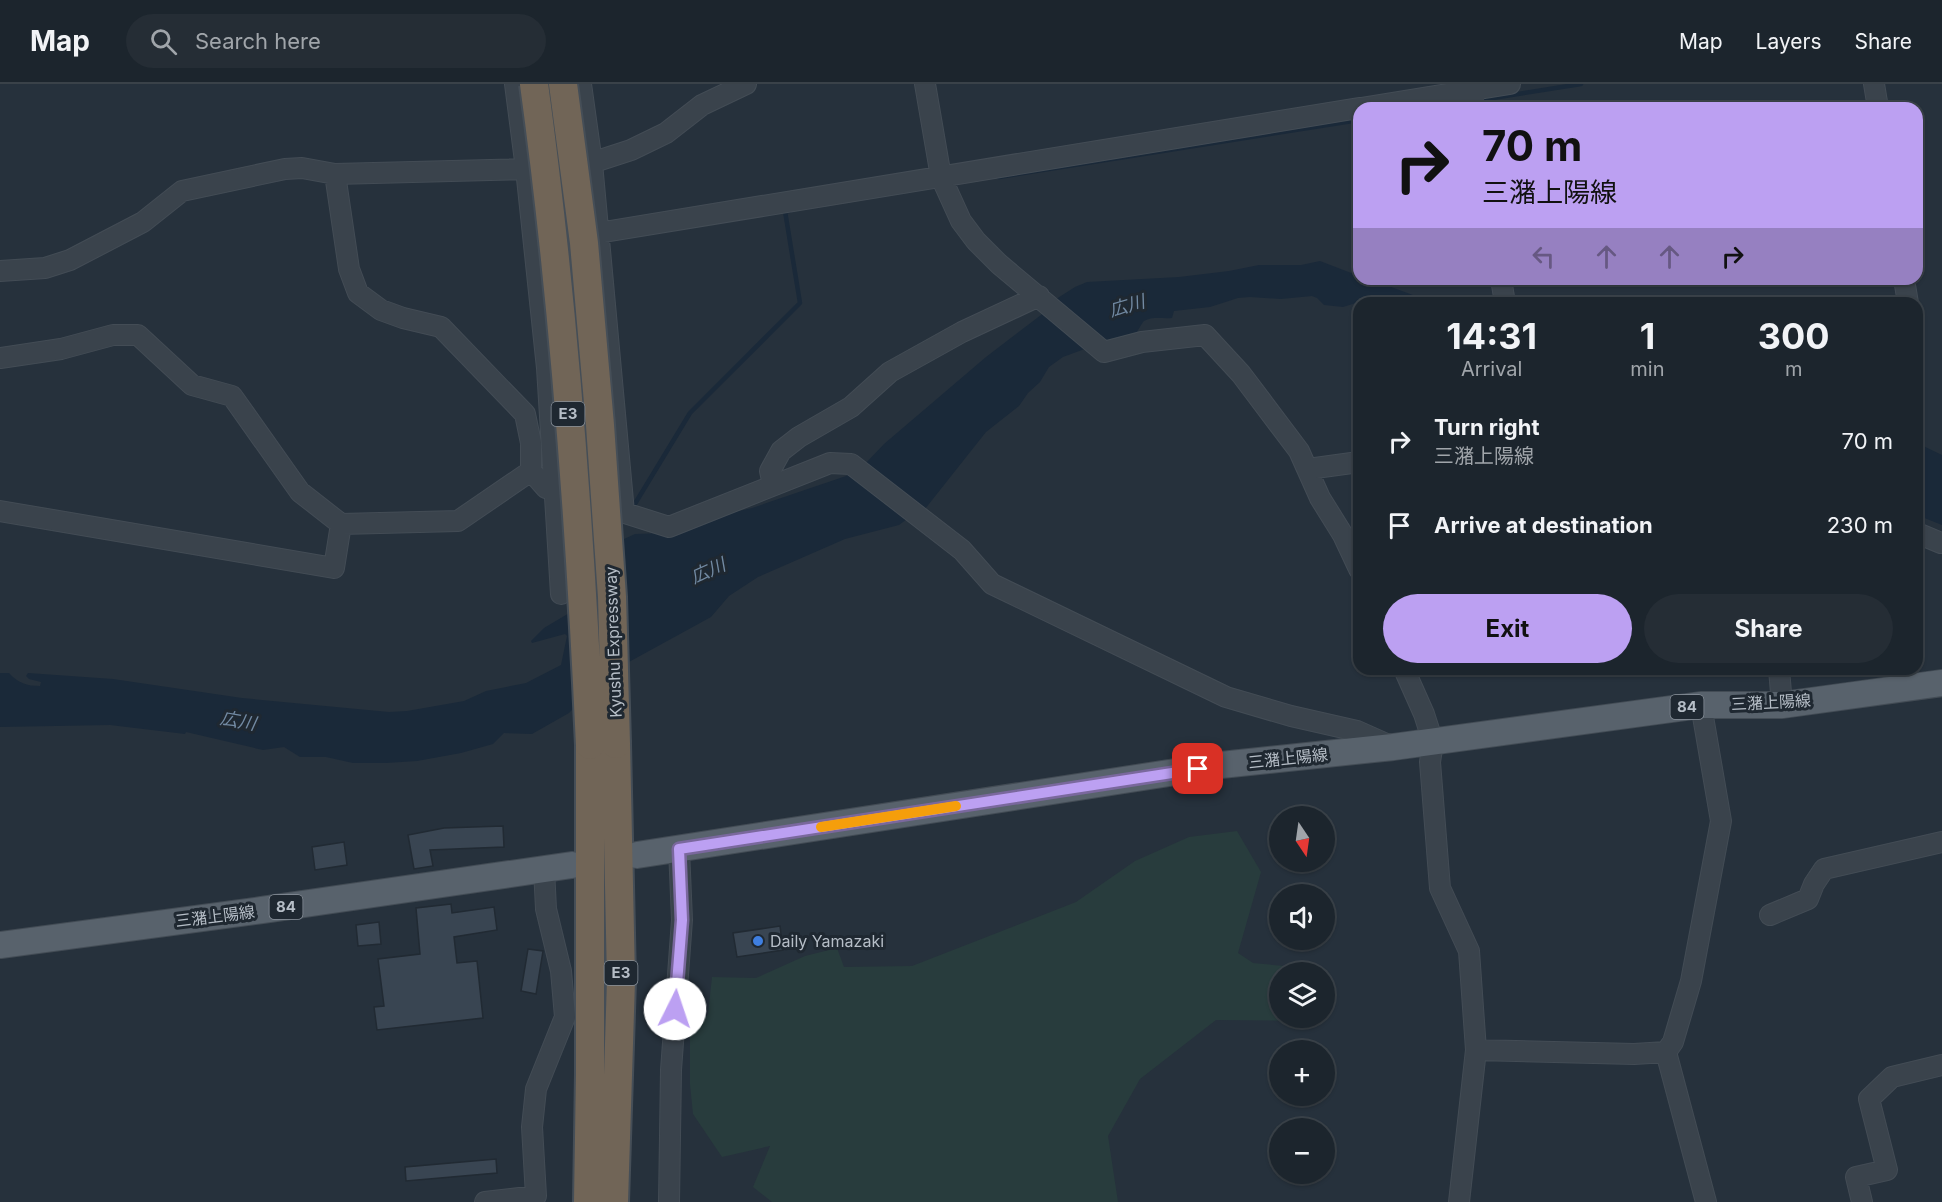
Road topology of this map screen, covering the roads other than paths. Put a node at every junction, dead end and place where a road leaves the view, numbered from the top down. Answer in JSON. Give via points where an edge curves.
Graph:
{"nodes":[{"id":1,"x":514,"y":84,"type":"edge"},
{"id":2,"x":534,"y":84,"type":"edge"},
{"id":3,"x":563,"y":84,"type":"edge"},
{"id":4,"x":581,"y":84,"type":"edge"},
{"id":5,"x":746,"y":84,"type":"edge"},
{"id":6,"x":925,"y":84,"type":"edge"},
{"id":7,"x":1510,"y":84,"type":"edge"},
{"id":8,"x":1874,"y":84,"type":"edge"},
{"id":9,"x":1474,"y":97,"type":"edge"},
{"id":10,"x":1422,"y":102,"type":"edge"},
{"id":11,"x":1877,"y":102,"type":"edge"},
{"id":12,"x":1353,"y":109,"type":"edge"},
{"id":13,"x":592,"y":163,"type":"junction"},
{"id":14,"x":526,"y":169,"type":"junction"},
{"id":15,"x":335,"y":174,"type":"junction"},
{"id":16,"x":941,"y":177,"type":"junction"},
{"id":17,"x":598,"y":233,"type":"junction"},
{"id":18,"x":0,"y":272,"type":"edge"},
{"id":19,"x":1040,"y":297,"type":"junction"},
{"id":20,"x":0,"y":358,"type":"edge"},
{"id":21,"x":1353,"y":463,"type":"edge"},
{"id":22,"x":1308,"y":469,"type":"junction"},
{"id":23,"x":531,"y":471,"type":"junction"},
{"id":24,"x":773,"y":485,"type":"junction"},
{"id":25,"x":555,"y":490,"type":"junction"},
{"id":26,"x":0,"y":511,"type":"edge"},
{"id":27,"x":624,"y":512,"type":"junction"},
{"id":28,"x":341,"y":524,"type":"junction"},
{"id":29,"x":1923,"y":536,"type":"edge"},
{"id":30,"x":1941,"y":543,"type":"edge"},
{"id":31,"x":1353,"y":556,"type":"edge"},
{"id":32,"x":561,"y":594,"type":"dead end"},
{"id":33,"x":1407,"y":675,"type":"edge"},
{"id":34,"x":1780,"y":675,"type":"edge"},
{"id":35,"x":1942,"y":683,"type":"edge"},
{"id":36,"x":1701,"y":705,"type":"junction"},
{"id":37,"x":1782,"y":705,"type":"junction"},
{"id":38,"x":1433,"y":742,"type":"junction"},
{"id":39,"x":603,"y":744,"type":"junction"},
{"id":40,"x":1393,"y":747,"type":"junction"},
{"id":41,"x":1942,"y":843,"type":"edge"},
{"id":42,"x":679,"y":849,"type":"junction"},
{"id":43,"x":637,"y":855,"type":"dead end"},
{"id":44,"x":572,"y":865,"type":"dead end"},
{"id":45,"x":544,"y":869,"type":"junction"},
{"id":46,"x":1770,"y":915,"type":"dead end"},
{"id":47,"x":0,"y":945,"type":"edge"},
{"id":48,"x":1476,"y":1050,"type":"junction"},
{"id":49,"x":1666,"y":1052,"type":"junction"},
{"id":50,"x":1942,"y":1065,"type":"edge"},
{"id":51,"x":485,"y":1202,"type":"edge"},
{"id":52,"x":588,"y":1202,"type":"edge"},
{"id":53,"x":614,"y":1202,"type":"edge"},
{"id":54,"x":669,"y":1202,"type":"edge"},
{"id":55,"x":1459,"y":1202,"type":"edge"},
{"id":56,"x":1706,"y":1202,"type":"edge"},
{"id":57,"x":1862,"y":1202,"type":"edge"}],
"edges":[{"from":1,"to":14,"type":"street"},
{"from":2,"to":39,"type":"highway","name":"Kyushu Expressway","number":"E3","bridge":true,"via":[[548,186],[585,622]]},
{"from":3,"to":39,"type":"highway","name":"Kyushu Expressway","number":"E3","bridge":true,"via":[[584,243],[612,597]]},
{"from":4,"to":13,"type":"street"},
{"from":5,"to":13,"type":"street","via":[[702,105],[666,133]]},
{"from":6,"to":16,"type":"street"},
{"from":7,"to":9,"type":"street"},
{"from":8,"to":11,"type":"street"},
{"from":9,"to":10,"type":"street"},
{"from":12,"to":16,"type":"street"},
{"from":13,"to":14,"type":"street"},
{"from":13,"to":17,"type":"street"},
{"from":14,"to":15,"type":"street"},
{"from":14,"to":25,"type":"street","via":[[547,368]]},
{"from":15,"to":18,"type":"street","via":[[285,169],[182,191],[143,222],[70,260],[45,268]]},
{"from":15,"to":23,"type":"street","via":[[349,269],[358,293],[381,310],[441,327],[525,414]]},
{"from":16,"to":17,"type":"street"},
{"from":16,"to":19,"type":"street","via":[[961,222],[976,241]]},
{"from":17,"to":27,"type":"street"},
{"from":19,"to":22,"type":"street","via":[[1104,352],[1142,342],[1205,335],[1241,374],[1299,451]]},
{"from":19,"to":24,"type":"street","via":[[962,332],[890,372],[851,407],[781,451],[770,471]]},
{"from":20,"to":28,"type":"street","via":[[61,349],[113,335],[138,335],[192,385],[232,396],[300,492]]},
{"from":21,"to":22,"type":"street"},
{"from":22,"to":31,"type":"street"},
{"from":23,"to":25,"type":"street","via":[[546,488]]},
{"from":23,"to":28,"type":"street","via":[[458,521]]},
{"from":24,"to":27,"type":"street","via":[[669,527]]},
{"from":24,"to":40,"type":"street","via":[[830,463],[850,464],[962,550],[992,584],[1226,697],[1357,731]]},
{"from":25,"to":27,"type":"street"},
{"from":25,"to":32,"type":"street"},
{"from":26,"to":28,"type":"street","via":[[334,568]]},
{"from":29,"to":30,"type":"street"},
{"from":33,"to":38,"type":"street"},
{"from":34,"to":37,"type":"street"},
{"from":35,"to":37,"type":"main road","name":"三潴上陽線","number":"84"},
{"from":36,"to":37,"type":"main road","name":"三潴上陽線","number":"84"},
{"from":36,"to":38,"type":"main road","name":"三潴上陽線","number":"84"},
{"from":36,"to":49,"type":"street","via":[[1721,821],[1691,981],[1673,1042]]},
{"from":38,"to":40,"type":"main road","name":"三潴上陽線","number":"84"},
{"from":38,"to":48,"type":"street","via":[[1430,762],[1440,888],[1469,951]]},
{"from":39,"to":52,"type":"highway","name":"Kyushu Expressway","number":"E3"},
{"from":39,"to":53,"type":"highway","name":"Kyushu Expressway","number":"E3","via":[[621,980]]},
{"from":40,"to":42,"type":"main road","name":"三潴上陽線","number":"84","via":[[1221,765]]},
{"from":41,"to":46,"type":"street","via":[[1824,869],[1808,899]]},
{"from":42,"to":43,"type":"main road","name":"三潴上陽線","number":"84"},
{"from":42,"to":54,"type":"street","via":[[682,920],[671,1070]]},
{"from":44,"to":45,"type":"main road","name":"三潴上陽線","number":"84"},
{"from":45,"to":47,"type":"main road","name":"三潴上陽線","number":"84"},
{"from":45,"to":51,"type":"street","via":[[546,909],[561,971],[565,1017],[536,1089],[531,1127],[536,1196]]},
{"from":48,"to":49,"type":"street"},
{"from":48,"to":55,"type":"street"},
{"from":49,"to":56,"type":"street"},
{"from":50,"to":57,"type":"street","via":[[1892,1077],[1869,1099],[1887,1170],[1856,1177]]}]}
